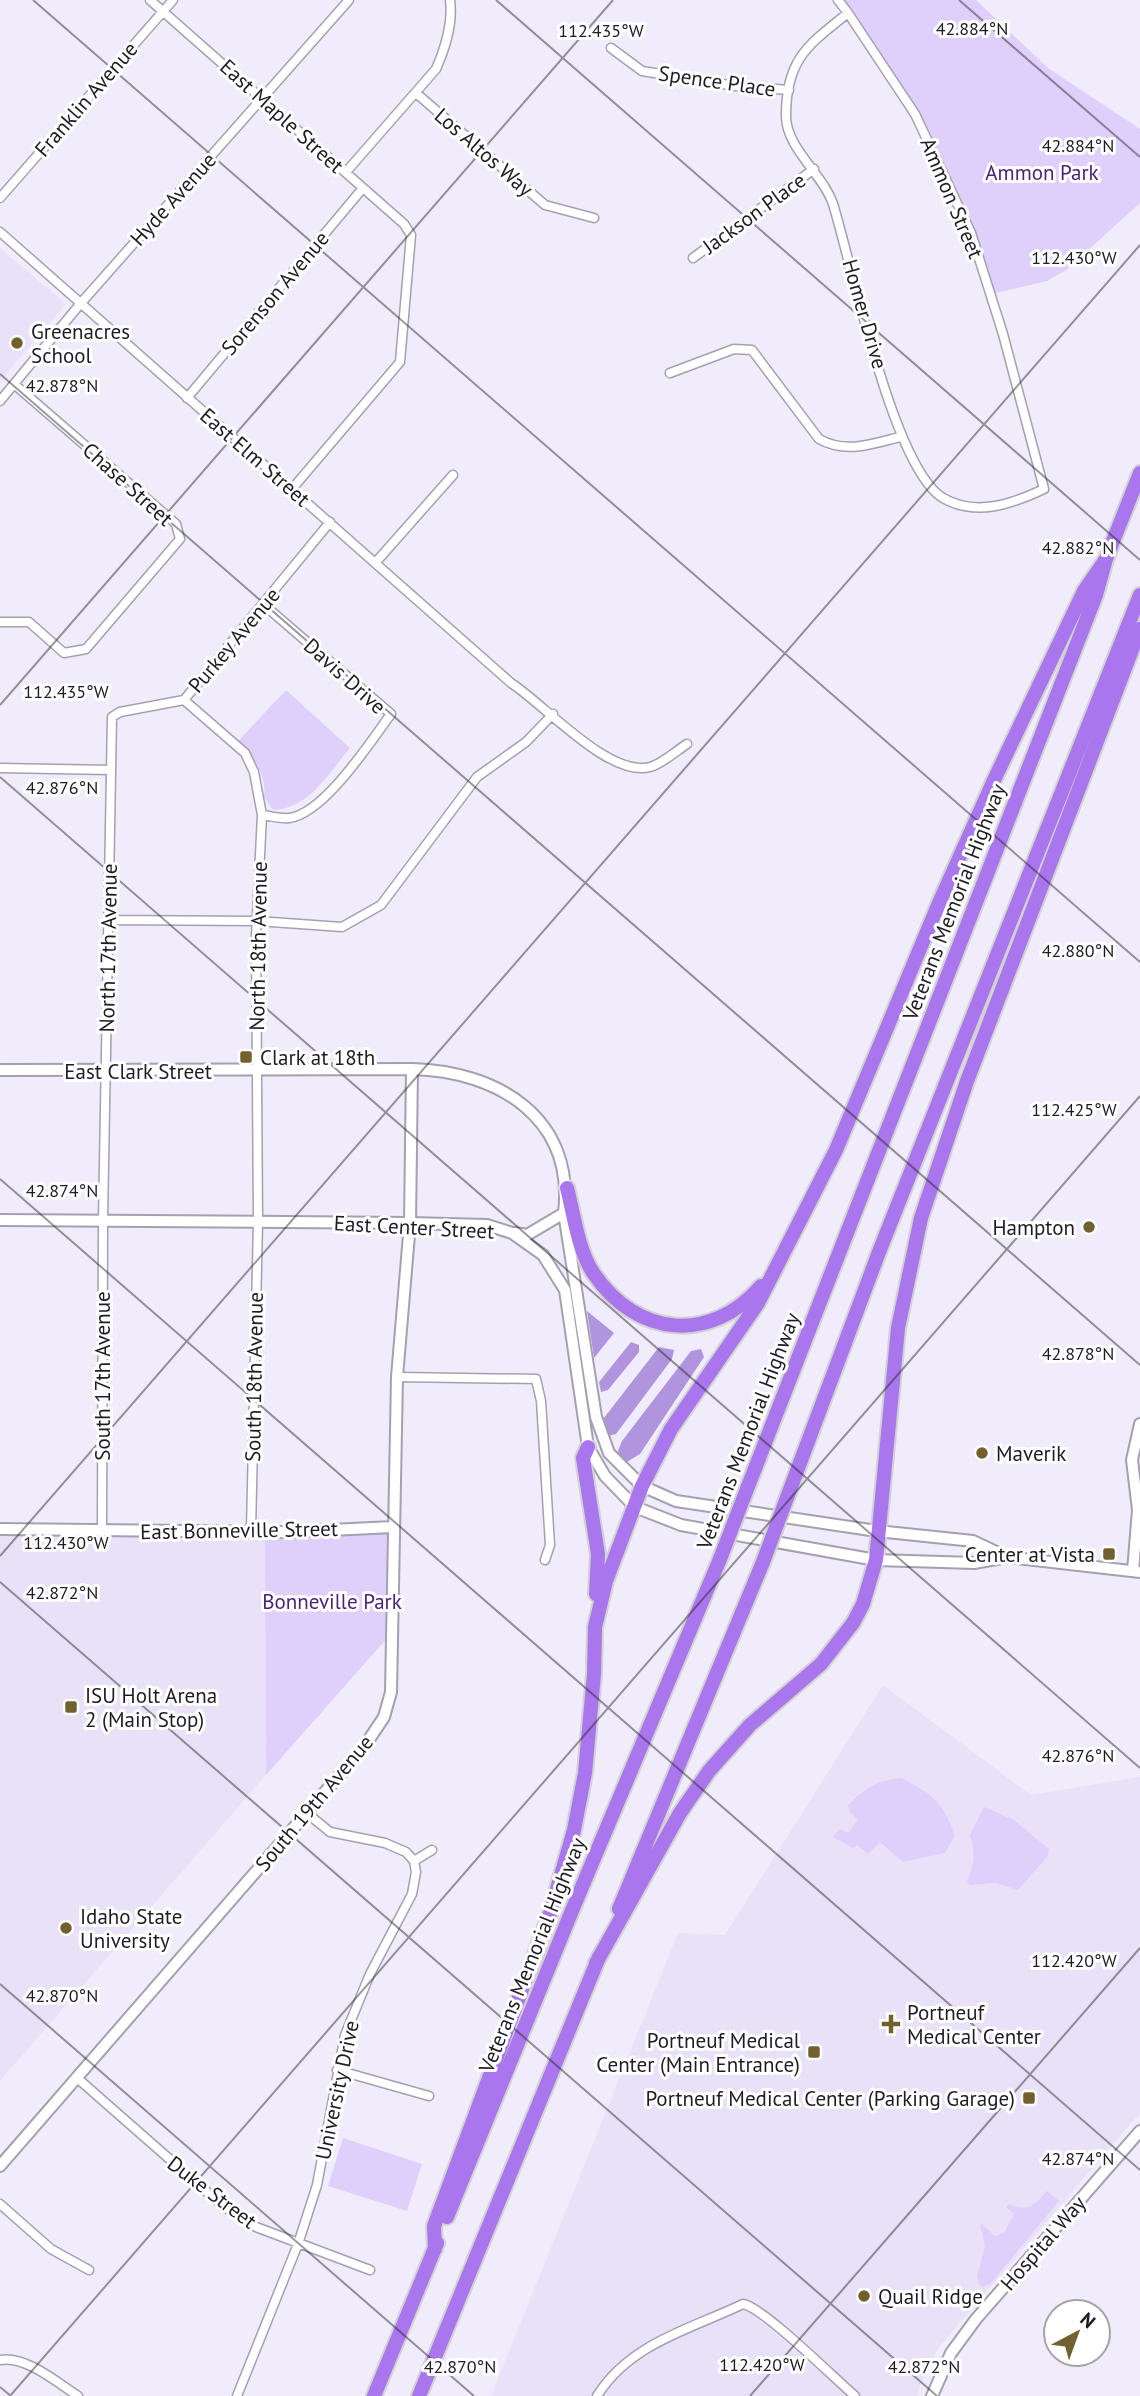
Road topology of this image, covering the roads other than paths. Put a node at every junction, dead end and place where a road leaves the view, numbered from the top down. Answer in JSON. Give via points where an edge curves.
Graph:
{"nodes":[{"id":1,"x":150,"y":0,"type":"edge"},
{"id":2,"x":173,"y":0,"type":"edge"},
{"id":3,"x":349,"y":0,"type":"edge"},
{"id":4,"x":450,"y":0,"type":"edge"},
{"id":5,"x":838,"y":0,"type":"edge"},
{"id":6,"x":163,"y":11,"type":"junction"},
{"id":7,"x":848,"y":13,"type":"junction"},
{"id":8,"x":611,"y":48,"type":"dead end"},
{"id":9,"x":789,"y":90,"type":"junction"},
{"id":10,"x":416,"y":93,"type":"junction"},
{"id":11,"x":263,"y":98,"type":"junction"},
{"id":12,"x":814,"y":169,"type":"junction"},
{"id":13,"x":346,"y":173,"type":"junction"},
{"id":14,"x":363,"y":188,"type":"junction"},
{"id":15,"x":0,"y":198,"type":"edge"},
{"id":16,"x":594,"y":218,"type":"dead end"},
{"id":17,"x":0,"y":232,"type":"edge"},
{"id":18,"x":693,"y":258,"type":"dead end"},
{"id":19,"x":81,"y":303,"type":"junction"},
{"id":20,"x":670,"y":373,"type":"dead end"},
{"id":21,"x":15,"y":384,"type":"junction"},
{"id":22,"x":187,"y":398,"type":"junction"},
{"id":23,"x":0,"y":401,"type":"edge"},
{"id":24,"x":900,"y":438,"type":"junction"},
{"id":25,"x":1035,"y":456,"type":"joint"},
{"id":26,"x":1140,"y":473,"type":"edge"},
{"id":27,"x":453,"y":475,"type":"dead end"},
{"id":28,"x":292,"y":489,"type":"junction"},
{"id":29,"x":330,"y":522,"type":"junction"},
{"id":30,"x":1106,"y":559,"type":"junction"},
{"id":31,"x":376,"y":562,"type":"junction"},
{"id":32,"x":1140,"y":595,"type":"edge"},
{"id":33,"x":264,"y":605,"type":"junction"},
{"id":34,"x":0,"y":622,"type":"edge"},
{"id":35,"x":1140,"y":629,"type":"edge"},
{"id":36,"x":184,"y":700,"type":"junction"},
{"id":37,"x":553,"y":714,"type":"junction"},
{"id":38,"x":112,"y":717,"type":"joint"},
{"id":39,"x":687,"y":744,"type":"dead end"},
{"id":40,"x":0,"y":768,"type":"edge"},
{"id":41,"x":111,"y":770,"type":"junction"},
{"id":42,"x":262,"y":815,"type":"junction"},
{"id":43,"x":108,"y":920,"type":"junction"},
{"id":44,"x":257,"y":921,"type":"junction"},
{"id":45,"x":412,"y":1069,"type":"junction"},
{"id":46,"x":0,"y":1070,"type":"edge"},
{"id":47,"x":105,"y":1071,"type":"junction"},
{"id":48,"x":257,"y":1071,"type":"junction"},
{"id":49,"x":567,"y":1188,"type":"junction"},
{"id":50,"x":564,"y":1213,"type":"junction"},
{"id":51,"x":0,"y":1220,"type":"edge"},
{"id":52,"x":103,"y":1220,"type":"junction"},
{"id":53,"x":258,"y":1222,"type":"junction"},
{"id":54,"x":410,"y":1223,"type":"junction"},
{"id":55,"x":512,"y":1233,"type":"junction"},
{"id":56,"x":774,"y":1272,"type":"junction"},
{"id":57,"x":397,"y":1377,"type":"junction"},
{"id":58,"x":1140,"y":1424,"type":"edge"},
{"id":59,"x":588,"y":1447,"type":"junction"},
{"id":60,"x":642,"y":1486,"type":"junction"},
{"id":61,"x":635,"y":1507,"type":"junction"},
{"id":62,"x":393,"y":1527,"type":"junction"},
{"id":63,"x":0,"y":1529,"type":"edge"},
{"id":64,"x":102,"y":1531,"type":"junction"},
{"id":65,"x":251,"y":1531,"type":"junction"},
{"id":66,"x":877,"y":1531,"type":"junction"},
{"id":67,"x":1007,"y":1557,"type":"junction"},
{"id":68,"x":545,"y":1560,"type":"dead end"},
{"id":69,"x":876,"y":1560,"type":"junction"},
{"id":70,"x":1137,"y":1571,"type":"edge"},
{"id":71,"x":595,"y":1627,"type":"junction"},
{"id":72,"x":308,"y":1814,"type":"junction"},
{"id":73,"x":432,"y":1850,"type":"dead end"},
{"id":74,"x":415,"y":1861,"type":"junction"},
{"id":75,"x":596,"y":1963,"type":"junction"},
{"id":76,"x":337,"y":2070,"type":"junction"},
{"id":77,"x":76,"y":2077,"type":"junction"},
{"id":78,"x":429,"y":2096,"type":"dead end"},
{"id":79,"x":1140,"y":2131,"type":"edge"},
{"id":80,"x":0,"y":2166,"type":"edge"},
{"id":81,"x":0,"y":2204,"type":"edge"},
{"id":82,"x":298,"y":2244,"type":"junction"},
{"id":83,"x":435,"y":2249,"type":"junction"},
{"id":84,"x":89,"y":2270,"type":"dead end"},
{"id":85,"x":370,"y":2270,"type":"dead end"},
{"id":86,"x":0,"y":2360,"type":"edge"},
{"id":87,"x":78,"y":2396,"type":"edge"},
{"id":88,"x":237,"y":2396,"type":"edge"},
{"id":89,"x":374,"y":2396,"type":"edge"},
{"id":90,"x":419,"y":2396,"type":"edge"},
{"id":91,"x":597,"y":2396,"type":"edge"},
{"id":92,"x":855,"y":2396,"type":"edge"},
{"id":93,"x":932,"y":2396,"type":"edge"}],
"edges":[{"from":1,"to":6,"type":"street","name":"East Maple Street"},
{"from":2,"to":6,"type":"street","name":"Franklin Avenue"},
{"from":3,"to":11,"type":"street","name":"Hyde Avenue"},
{"from":4,"to":10,"type":"street","via":[[443,54]]},
{"from":5,"to":7,"type":"street","name":"Ammon Street"},
{"from":6,"to":11,"type":"street","name":"East Maple Street"},
{"from":6,"to":15,"type":"street","name":"Franklin Avenue"},
{"from":7,"to":9,"type":"street","name":"Homer Drive","via":[[798,57]]},
{"from":7,"to":25,"type":"street","name":"Ammon Street","via":[[915,114],[971,233]]},
{"from":8,"to":9,"type":"street","name":"Spence Place","via":[[642,71]]},
{"from":9,"to":12,"type":"street","name":"Homer Drive","via":[[786,119],[793,141]]},
{"from":10,"to":13,"type":"street"},
{"from":10,"to":16,"type":"street","name":"Los Altos Way","via":[[545,205]]},
{"from":11,"to":13,"type":"street","name":"East Maple Street"},
{"from":11,"to":19,"type":"street","name":"Hyde Avenue"},
{"from":12,"to":18,"type":"street","name":"Jackson Place"},
{"from":12,"to":24,"type":"street","name":"Homer Drive","via":[[832,200]]},
{"from":13,"to":14,"type":"street","name":"East Maple Street"},
{"from":14,"to":22,"type":"street","name":"Sorenson Avenue"},
{"from":14,"to":28,"type":"street","name":"East Maple Street","via":[[411,235],[400,362]]},
{"from":17,"to":19,"type":"street","name":"East Elm Street"},
{"from":19,"to":21,"type":"street","name":"Hyde Avenue"},
{"from":19,"to":22,"type":"street","name":"East Elm Street"},
{"from":20,"to":24,"type":"street","via":[[734,349],[752,350],[819,439],[835,448]]},
{"from":21,"to":23,"type":"street","name":"Hyde Avenue"},
{"from":21,"to":34,"type":"street","name":"Chase Street","via":[[176,524],[180,539],[86,649],[64,653],[29,622]]},
{"from":22,"to":28,"type":"street","name":"East Elm Street"},
{"from":24,"to":25,"type":"street","name":"Homer Drive","via":[[920,475],[941,497],[982,508],[1017,501],[1044,489]]},
{"from":26,"to":30,"type":"highway","name":"Veterans Memorial Highway"},
{"from":27,"to":31,"type":"street"},
{"from":28,"to":29,"type":"street","name":"East Elm Street"},
{"from":29,"to":31,"type":"street","name":"East Elm Street"},
{"from":29,"to":33,"type":"street","name":"Purkey Avenue"},
{"from":30,"to":56,"type":"highway","via":[[1084,591],[994,780],[836,1150]]},
{"from":30,"to":83,"type":"highway","name":"Veterans Memorial Highway","bridge":true,"via":[[1091,608],[720,1559]]},
{"from":31,"to":37,"type":"street","name":"East Elm Street","via":[[510,682]]},
{"from":32,"to":75,"type":"highway","bridge":true,"via":[[879,1252],[763,1562]]},
{"from":33,"to":36,"type":"street","name":"Purkey Avenue"},
{"from":33,"to":42,"type":"street","name":"Davis Drive","via":[[391,714],[309,810],[290,818]]},
{"from":35,"to":66,"type":"highway","via":[[967,1081],[921,1217],[898,1328]]},
{"from":36,"to":38,"type":"street","name":"Purkey Avenue"},
{"from":36,"to":42,"type":"street","name":"North 18th Avenue","via":[[245,753],[254,772]]},
{"from":37,"to":39,"type":"street","name":"East Elm Street","via":[[626,768],[651,768]]},
{"from":37,"to":44,"type":"street","via":[[526,742],[477,777],[381,905],[342,927]]},
{"from":38,"to":41,"type":"street","name":"North 17th Avenue"},
{"from":40,"to":41,"type":"street"},
{"from":41,"to":43,"type":"street","name":"North 17th Avenue"},
{"from":42,"to":44,"type":"street","name":"North 18th Avenue"},
{"from":43,"to":44,"type":"street"},
{"from":43,"to":47,"type":"street","name":"North 17th Avenue"},
{"from":44,"to":48,"type":"street","name":"North 18th Avenue"},
{"from":45,"to":48,"type":"main road","name":"East Clark Street"},
{"from":45,"to":49,"type":"main road","name":"East Clark Street","via":[[478,1078],[514,1097],[554,1143]]},
{"from":45,"to":54,"type":"main road","name":"South 19th Avenue"},
{"from":46,"to":47,"type":"main road","name":"East Clark Street"},
{"from":47,"to":48,"type":"main road","name":"East Clark Street"},
{"from":47,"to":52,"type":"street","name":"North 17th Avenue"},
{"from":48,"to":53,"type":"street","name":"North 18th Avenue"},
{"from":49,"to":50,"type":"main road","name":"East Clark Street"},
{"from":49,"to":56,"type":"highway","via":[[592,1272],[612,1297],[653,1320],[687,1326],[733,1314]]},
{"from":50,"to":55,"type":"main road","via":[[527,1234]]},
{"from":50,"to":60,"type":"main road","name":"East Center Street","via":[[596,1417],[610,1453]]},
{"from":51,"to":52,"type":"main road","name":"East Center Street"},
{"from":52,"to":53,"type":"main road","name":"East Center Street"},
{"from":52,"to":64,"type":"street","name":"South 17th Avenue"},
{"from":53,"to":54,"type":"main road","name":"East Center Street"},
{"from":53,"to":65,"type":"street","name":"South 18th Avenue"},
{"from":54,"to":55,"type":"main road","name":"East Center Street","via":[[487,1225]]},
{"from":54,"to":57,"type":"main road","name":"South 19th Avenue"},
{"from":55,"to":59,"type":"main road","name":"East Center Street","via":[[543,1255],[565,1290]]},
{"from":56,"to":60,"type":"highway","via":[[758,1303],[671,1429]]},
{"from":57,"to":62,"type":"main road","name":"South 19th Avenue"},
{"from":57,"to":68,"type":"street","via":[[536,1379],[550,1545]]},
{"from":58,"to":70,"type":"main road","via":[[1132,1460],[1138,1510]]},
{"from":59,"to":61,"type":"main road","name":"East Center Street","via":[[605,1476]]},
{"from":59,"to":71,"type":"highway","via":[[583,1458],[598,1554]]},
{"from":60,"to":61,"type":"highway"},
{"from":60,"to":66,"type":"main road","name":"East Center Street","via":[[676,1501]]},
{"from":61,"to":69,"type":"main road","name":"East Center Street","via":[[681,1525]]},
{"from":61,"to":71,"type":"highway","via":[[606,1581]]},
{"from":62,"to":65,"type":"main road","name":"East Bonneville Street"},
{"from":62,"to":72,"type":"main road","name":"South 19th Avenue","via":[[391,1692],[383,1717],[363,1747]]},
{"from":63,"to":64,"type":"main road","name":"East Bonneville Street"},
{"from":64,"to":65,"type":"main road","name":"East Bonneville Street"},
{"from":66,"to":67,"type":"main road","name":"East Center Street","via":[[973,1541]]},
{"from":66,"to":69,"type":"highway"},
{"from":67,"to":69,"type":"main road","name":"East Center Street","via":[[974,1563]]},
{"from":67,"to":70,"type":"main road","name":"East Center Street"},
{"from":69,"to":75,"type":"highway","via":[[853,1623],[821,1664],[750,1725],[709,1771],[680,1813]]},
{"from":71,"to":83,"type":"highway","via":[[585,1773],[573,1830],[550,1914],[434,2226]]},
{"from":72,"to":74,"type":"street","via":[[330,1832],[385,1843]]},
{"from":72,"to":77,"type":"main road","name":"South 19th Avenue"},
{"from":73,"to":74,"type":"street"},
{"from":74,"to":76,"type":"street","name":"University Drive","via":[[412,1894],[370,1974],[345,2035]]},
{"from":75,"to":90,"type":"highway"},
{"from":76,"to":78,"type":"street"},
{"from":76,"to":82,"type":"street","name":"University Drive","via":[[317,2185]]},
{"from":77,"to":80,"type":"main road","name":"South 19th Avenue"},
{"from":77,"to":82,"type":"street","name":"Duke Street","via":[[223,2206],[256,2227]]},
{"from":79,"to":93,"type":"main road","name":"Hospital Way","via":[[976,2319],[951,2354]]},
{"from":81,"to":84,"type":"street","via":[[51,2249]]},
{"from":82,"to":85,"type":"street","name":"Duke Street"},
{"from":82,"to":88,"type":"street","name":"University Drive"},
{"from":83,"to":89,"type":"highway","name":"Veterans Memorial Highway"},
{"from":86,"to":87,"type":"street","via":[[35,2370]]},
{"from":91,"to":92,"type":"street","via":[[619,2370],[654,2342],[743,2304],[770,2321]]}]}
